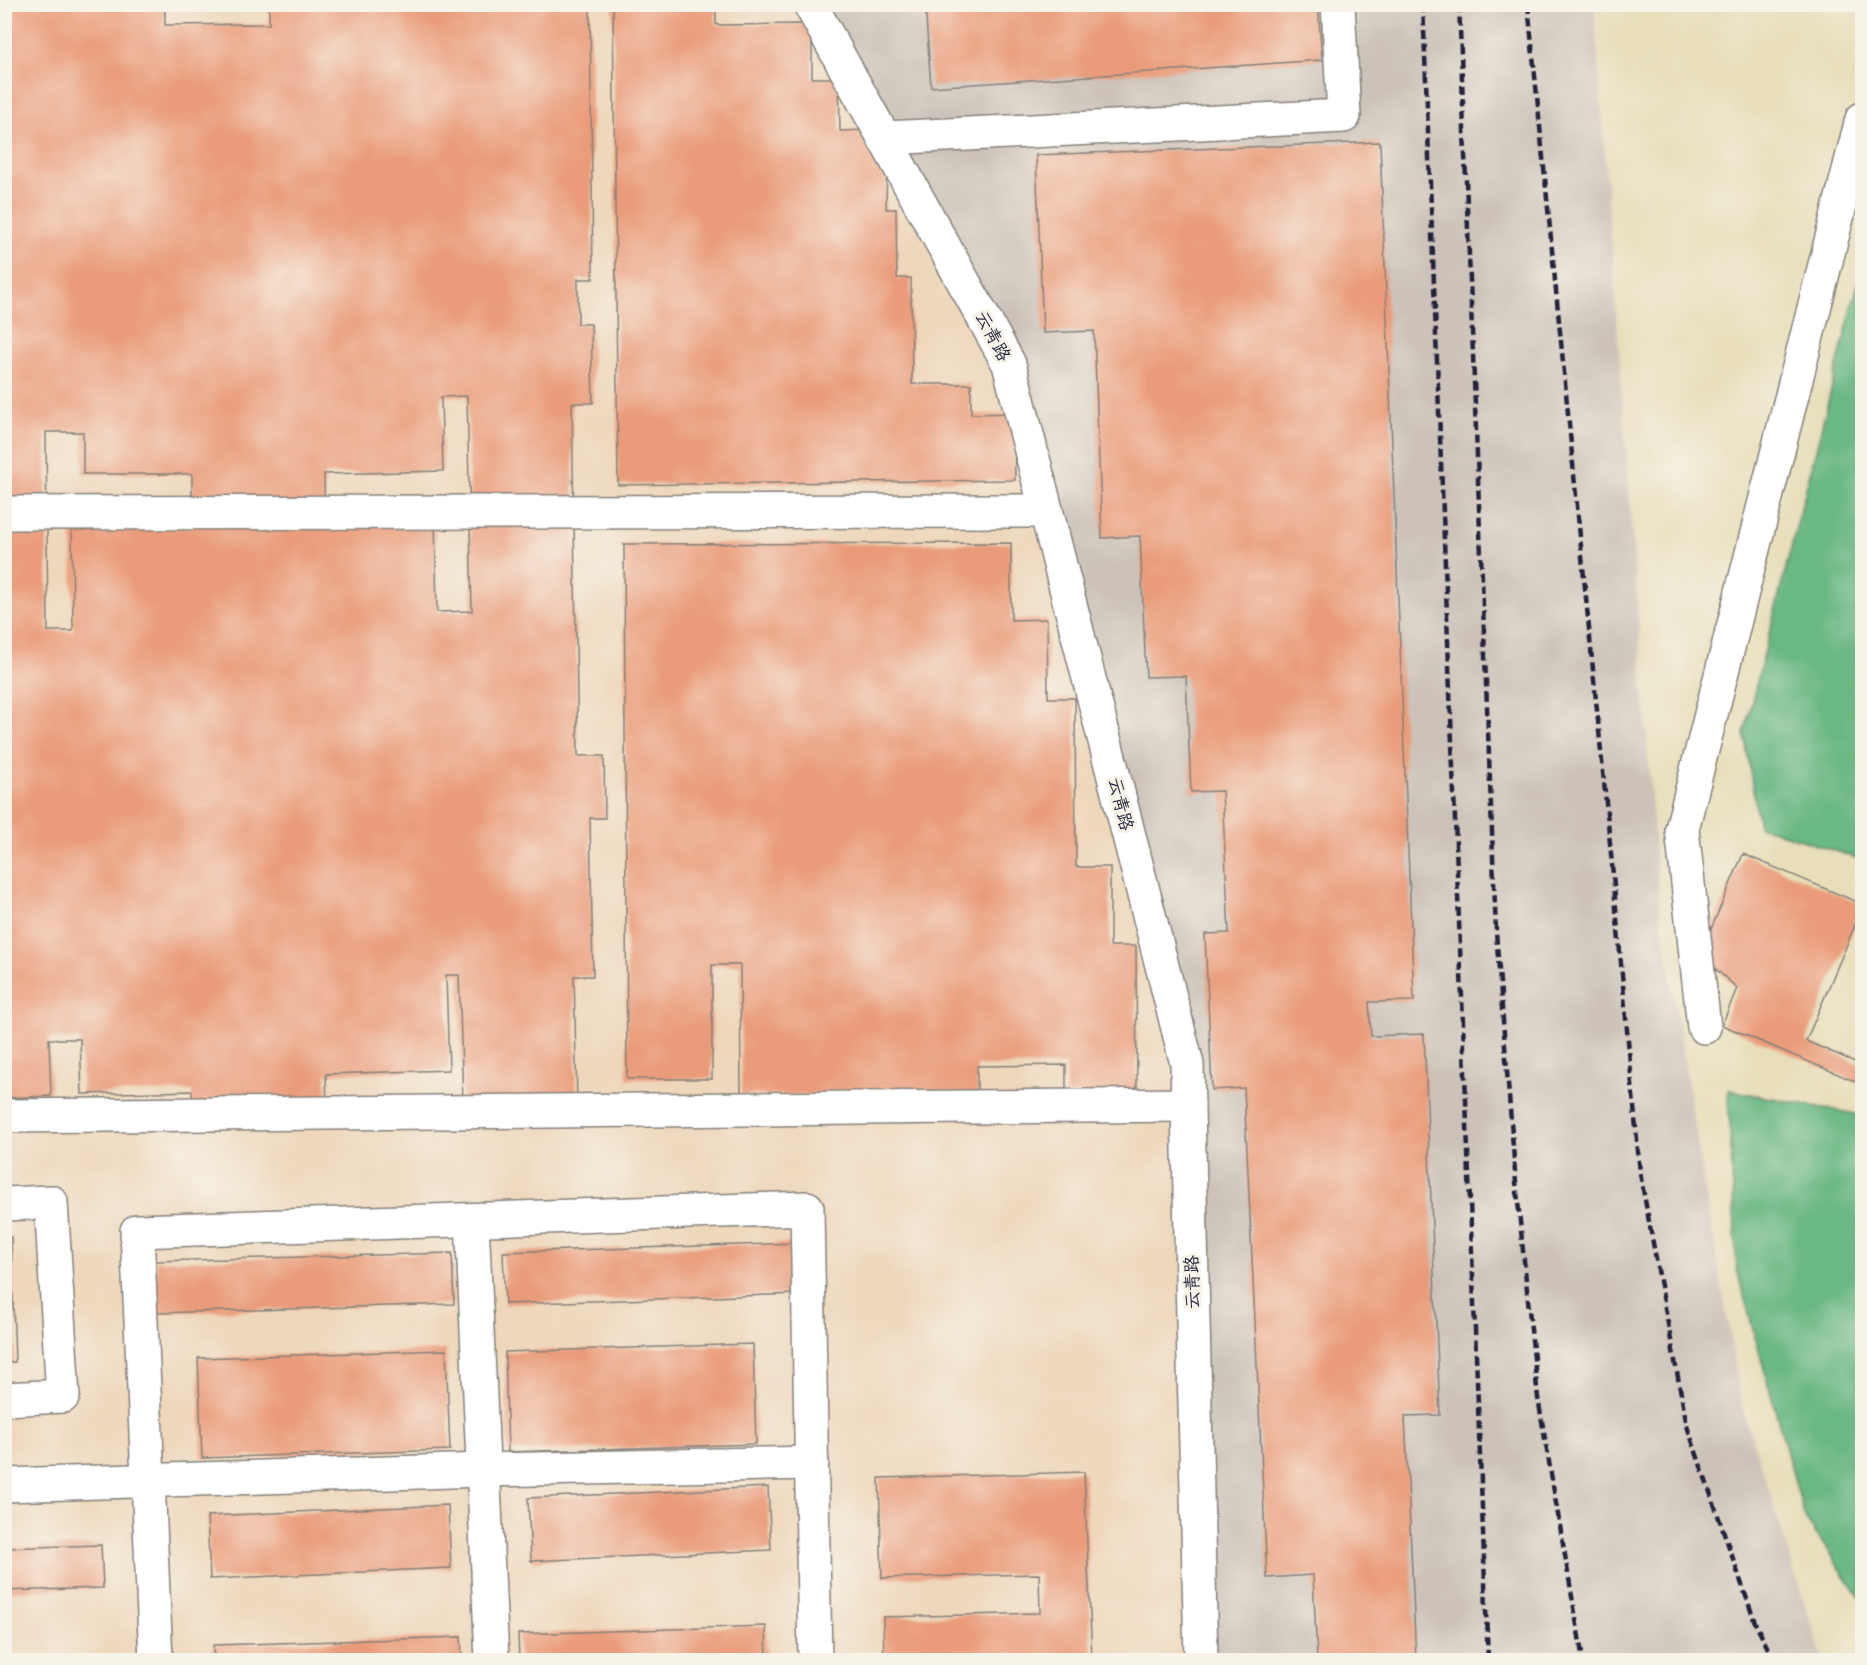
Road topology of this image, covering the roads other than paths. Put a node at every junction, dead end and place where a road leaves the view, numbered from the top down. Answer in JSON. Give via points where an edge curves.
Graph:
{"nodes":[{"id":1,"x":810,"y":4,"type":"edge"},
{"id":2,"x":1338,"y":4,"type":"edge"},
{"id":3,"x":1863,"y":119,"type":"edge"},
{"id":4,"x":884,"y":138,"type":"junction"},
{"id":5,"x":1046,"y":511,"type":"junction"},
{"id":6,"x":4,"y":513,"type":"edge"},
{"id":7,"x":1704,"y":1027,"type":"dead end"},
{"id":8,"x":1188,"y":1105,"type":"junction"},
{"id":9,"x":4,"y":1116,"type":"edge"},
{"id":10,"x":4,"y":1204,"type":"edge"},
{"id":11,"x":472,"y":1220,"type":"junction"},
{"id":12,"x":4,"y":1399,"type":"edge"},
{"id":13,"x":812,"y":1463,"type":"junction"},
{"id":14,"x":484,"y":1470,"type":"junction"},
{"id":15,"x":148,"y":1480,"type":"junction"},
{"id":16,"x":4,"y":1485,"type":"edge"},
{"id":17,"x":156,"y":1660,"type":"edge"},
{"id":18,"x":492,"y":1660,"type":"edge"},
{"id":19,"x":815,"y":1660,"type":"edge"},
{"id":20,"x":1201,"y":1660,"type":"edge"}],
"edges":[{"from":1,"to":4,"type":"street","name":"云青路"},
{"from":2,"to":4,"type":"street","via":[[1344,116]]},
{"from":3,"to":7,"type":"street","via":[[1682,829]]},
{"from":4,"to":5,"type":"street","name":"云青路","via":[[1009,364]]},
{"from":5,"to":6,"type":"street"},
{"from":5,"to":8,"type":"street","name":"云青路","via":[[1187,1064]]},
{"from":8,"to":9,"type":"street"},
{"from":8,"to":20,"type":"street","name":"云青路"},
{"from":10,"to":12,"type":"street","via":[[51,1202],[63,1396]]},
{"from":11,"to":13,"type":"street","via":[[807,1208]]},
{"from":11,"to":14,"type":"street"},
{"from":11,"to":15,"type":"street","via":[[137,1231]]},
{"from":13,"to":14,"type":"street"},
{"from":13,"to":19,"type":"street"},
{"from":14,"to":15,"type":"street"},
{"from":14,"to":18,"type":"street"},
{"from":15,"to":16,"type":"street"},
{"from":15,"to":17,"type":"street"}]}
